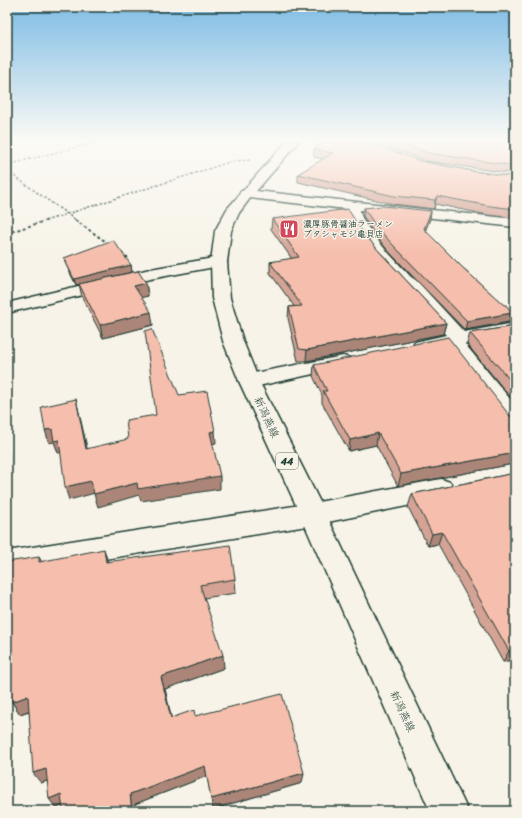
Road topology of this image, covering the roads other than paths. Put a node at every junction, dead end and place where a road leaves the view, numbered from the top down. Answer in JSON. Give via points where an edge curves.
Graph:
{"nodes":[{"id":1,"x":259,"y":179,"type":"edge"},
{"id":2,"x":246,"y":194,"type":"junction"},
{"id":3,"x":353,"y":207,"type":"junction"},
{"id":4,"x":515,"y":223,"type":"edge"},
{"id":5,"x":219,"y":262,"type":"junction"},
{"id":6,"x":7,"y":308,"type":"edge"},
{"id":7,"x":515,"y":329,"type":"edge"},
{"id":8,"x":455,"y":339,"type":"junction"},
{"id":9,"x":406,"y":349,"type":"edge"},
{"id":10,"x":361,"y":358,"type":"edge"},
{"id":11,"x":249,"y":381,"type":"junction"},
{"id":12,"x":515,"y":420,"type":"edge"},
{"id":13,"x":461,"y":485,"type":"edge"},
{"id":14,"x":313,"y":514,"type":"junction"},
{"id":15,"x":7,"y":563,"type":"edge"},
{"id":16,"x":443,"y":798,"type":"edge"}],
"edges":[{"from":1,"to":2,"type":"street","name":"新潟燕線","number":"44"},
{"from":2,"to":3,"type":"street"},
{"from":2,"to":5,"type":"street","name":"新潟燕線","number":"44","via":[[232,212],[223,232]]},
{"from":3,"to":4,"type":"street"},
{"from":3,"to":8,"type":"street","via":[[352,213],[359,227]]},
{"from":5,"to":6,"type":"street","via":[[150,274]]},
{"from":5,"to":11,"type":"street","name":"新潟燕線","number":"44","via":[[221,298],[233,341]]},
{"from":7,"to":8,"type":"street"},
{"from":8,"to":9,"type":"street"},
{"from":8,"to":12,"type":"street"},
{"from":10,"to":11,"type":"street"},
{"from":11,"to":14,"type":"street","name":"新潟燕線","number":"44"},
{"from":13,"to":14,"type":"street"},
{"from":14,"to":15,"type":"street"},
{"from":14,"to":16,"type":"street","name":"新潟燕線","number":"44"}]}
